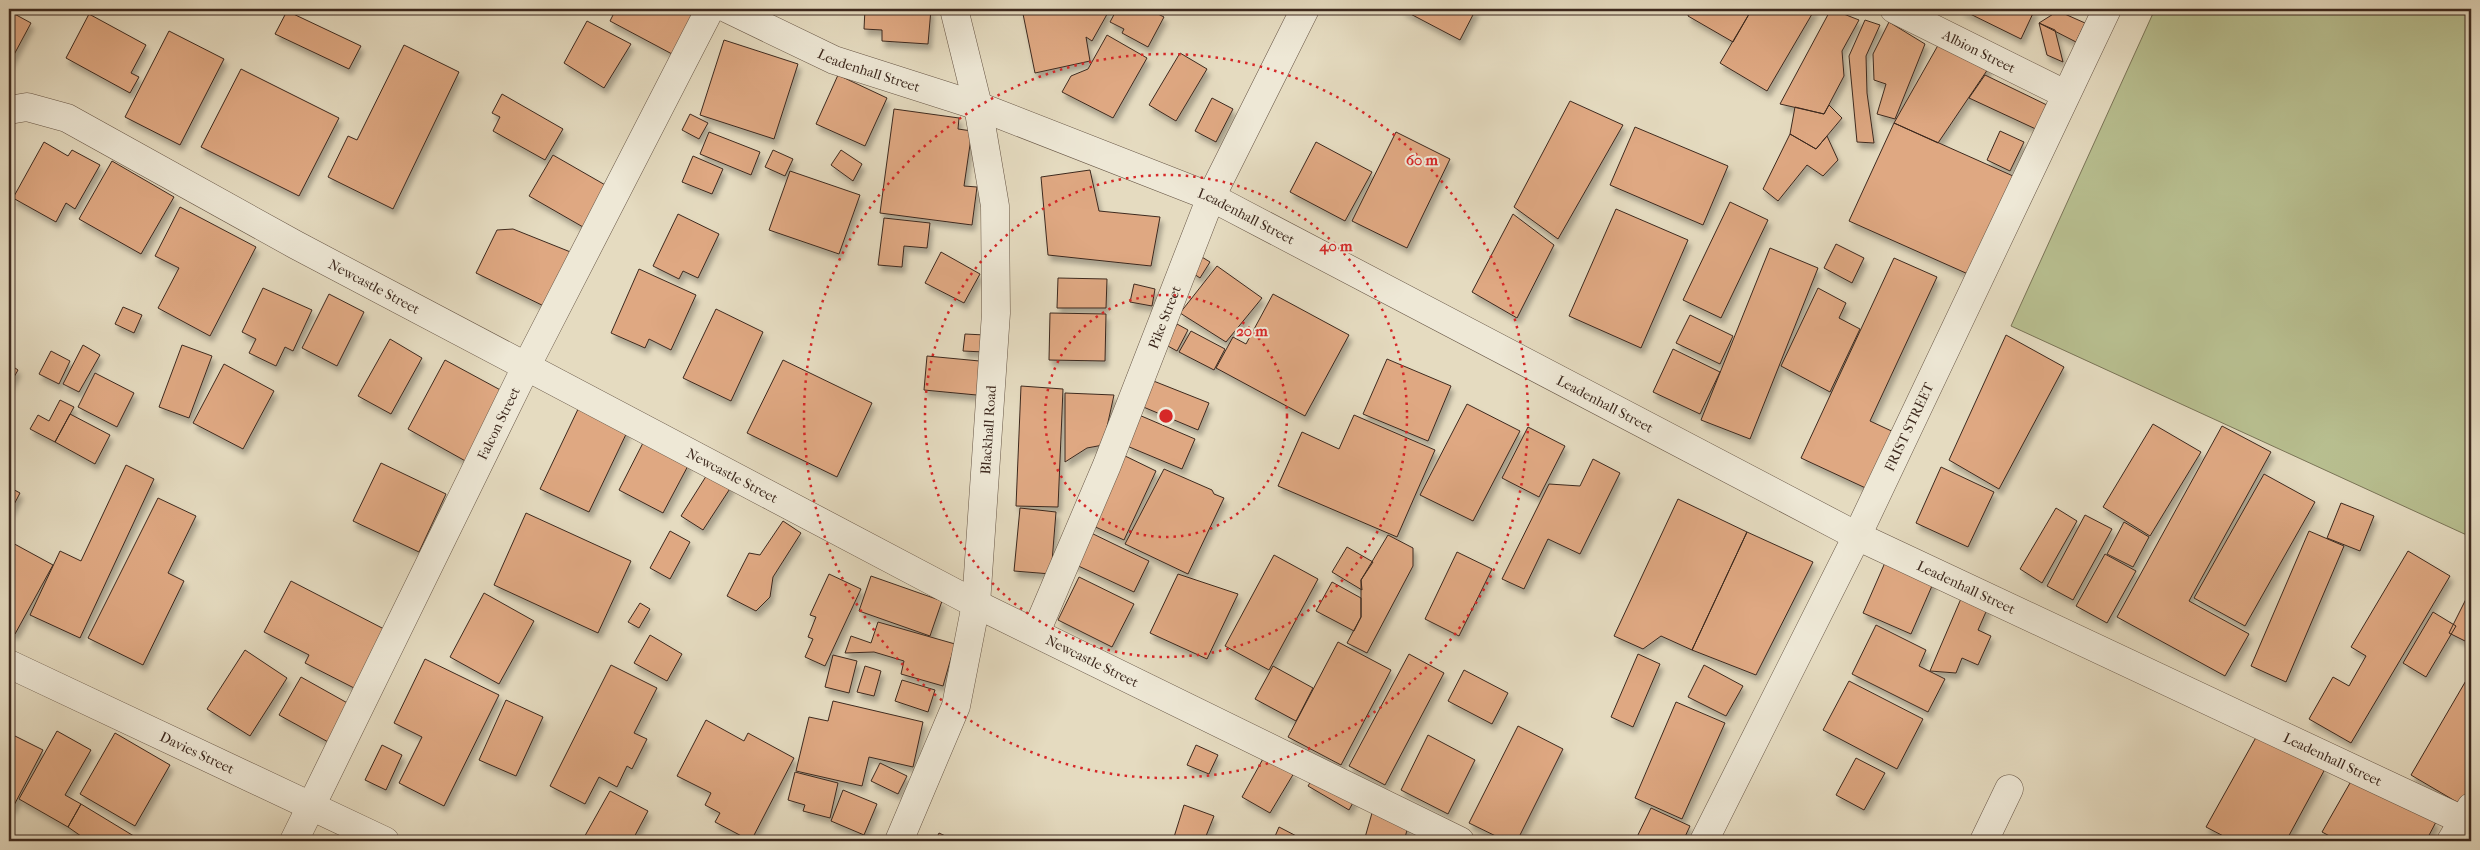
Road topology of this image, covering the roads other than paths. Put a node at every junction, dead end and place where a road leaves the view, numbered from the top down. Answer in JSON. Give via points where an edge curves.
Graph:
{"nodes":[{"id":1,"x":710,"y":9,"type":"edge"},
{"id":2,"x":728,"y":9,"type":"edge"},
{"id":3,"x":954,"y":9,"type":"edge"},
{"id":4,"x":1305,"y":9,"type":"edge"},
{"id":5,"x":1894,"y":9,"type":"edge"},
{"id":6,"x":2107,"y":9,"type":"edge"},
{"id":7,"x":2065,"y":94,"type":"junction"},
{"id":8,"x":978,"y":106,"type":"junction"},
{"id":9,"x":9,"y":110,"type":"edge"},
{"id":10,"x":1210,"y":197,"type":"junction"},
{"id":11,"x":526,"y":367,"type":"junction"},
{"id":12,"x":1857,"y":536,"type":"junction"},
{"id":13,"x":976,"y":604,"type":"junction"},
{"id":14,"x":1036,"y":632,"type":"junction"},
{"id":15,"x":9,"y":664,"type":"edge"},
{"id":16,"x":2009,"y":789,"type":"dead end"},
{"id":17,"x":312,"y":806,"type":"junction"},
{"id":18,"x":2464,"y":823,"type":"edge"},
{"id":19,"x":294,"y":841,"type":"edge"},
{"id":20,"x":385,"y":841,"type":"edge"},
{"id":21,"x":899,"y":841,"type":"edge"},
{"id":22,"x":1460,"y":841,"type":"edge"},
{"id":23,"x":1704,"y":841,"type":"edge"},
{"id":24,"x":1984,"y":841,"type":"edge"}],
"edges":[{"from":1,"to":11,"type":"street","name":"Falcon Street"},
{"from":2,"to":8,"type":"street","name":"Leadenhall Street","via":[[834,60]]},
{"from":3,"to":8,"type":"street","name":"Blackhall Road"},
{"from":4,"to":10,"type":"street","name":"Pike Street"},
{"from":5,"to":7,"type":"street","name":"Albion Street"},
{"from":6,"to":7,"type":"street","name":"FRIST STREET"},
{"from":7,"to":12,"type":"street","name":"FRIST STREET"},
{"from":8,"to":10,"type":"street","name":"Leadenhall Street"},
{"from":8,"to":13,"type":"street","name":"Blackhall Road","via":[[995,206],[996,313]]},
{"from":9,"to":11,"type":"street","name":"Newcastle Street","via":[[27,107],[67,118]]},
{"from":10,"to":12,"type":"street","name":"Leadenhall Street"},
{"from":10,"to":14,"type":"street","name":"Pike Street","via":[[1107,465]]},
{"from":11,"to":13,"type":"street","name":"Newcastle Street"},
{"from":11,"to":17,"type":"street","name":"Falcon Street"},
{"from":12,"to":18,"type":"street","name":"Leadenhall Street"},
{"from":12,"to":23,"type":"street","name":"FRIST STREET"},
{"from":13,"to":14,"type":"street","name":"Newcastle Street"},
{"from":13,"to":21,"type":"street","name":"Blackhall Road","via":[[956,706]]},
{"from":14,"to":22,"type":"street","name":"Newcastle Street"},
{"from":15,"to":17,"type":"street","name":"Davies Street"},
{"from":16,"to":24,"type":"street"},
{"from":17,"to":19,"type":"street","name":"Falcon Street"},
{"from":17,"to":20,"type":"street","name":"Davies Street"}]}
